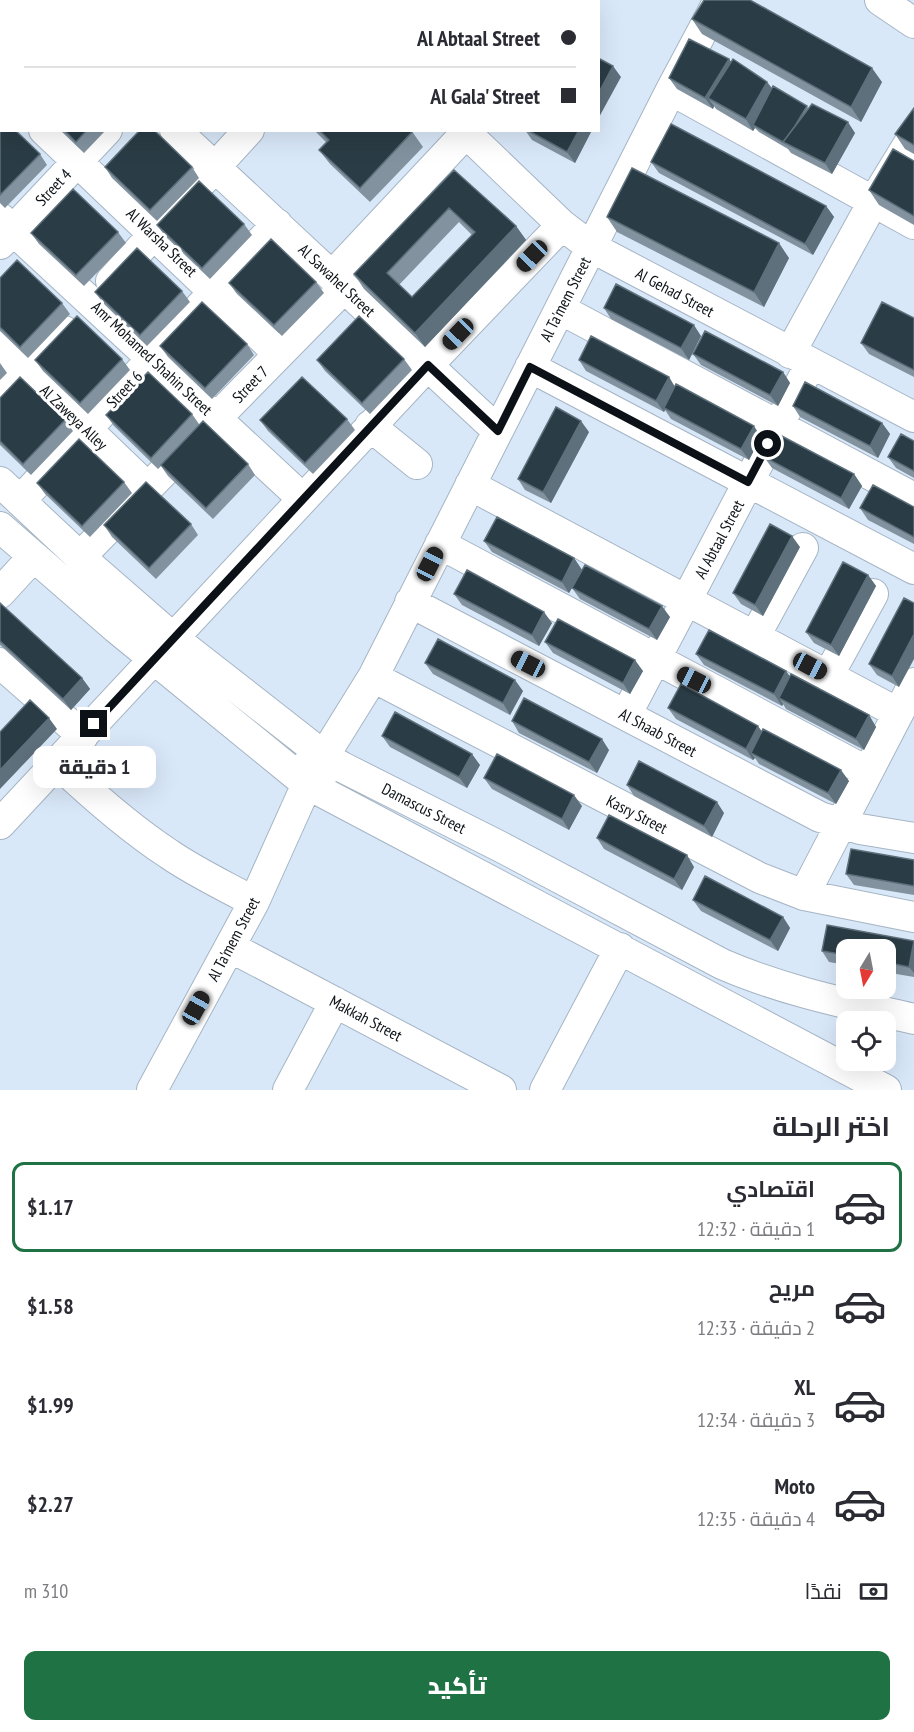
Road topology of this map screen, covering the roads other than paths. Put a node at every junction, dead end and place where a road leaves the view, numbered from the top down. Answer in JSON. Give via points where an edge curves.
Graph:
{"nodes":[{"id":1,"x":719,"y":0,"type":"edge"},
{"id":2,"x":880,"y":0,"type":"edge"},
{"id":3,"x":914,"y":23,"type":"edge"},
{"id":4,"x":671,"y":90,"type":"junction"},
{"id":5,"x":46,"y":132,"type":"edge"},
{"id":6,"x":105,"y":132,"type":"edge"},
{"id":7,"x":177,"y":132,"type":"edge"},
{"id":8,"x":247,"y":132,"type":"edge"},
{"id":9,"x":465,"y":132,"type":"edge"},
{"id":10,"x":914,"y":135,"type":"edge"},
{"id":11,"x":77,"y":162,"type":"junction"},
{"id":12,"x":215,"y":167,"type":"junction"},
{"id":13,"x":873,"y":202,"type":"junction"},
{"id":14,"x":277,"y":224,"type":"junction"},
{"id":15,"x":914,"y":224,"type":"edge"},
{"id":16,"x":562,"y":225,"type":"junction"},
{"id":17,"x":4,"y":231,"type":"edge"},
{"id":18,"x":154,"y":235,"type":"junction"},
{"id":19,"x":591,"y":247,"type":"junction"},
{"id":20,"x":338,"y":282,"type":"junction"},
{"id":21,"x":214,"y":292,"type":"junction"},
{"id":22,"x":91,"y":302,"type":"junction"},
{"id":23,"x":560,"y":309,"type":"junction"},
{"id":24,"x":0,"y":346,"type":"edge"},
{"id":25,"x":279,"y":354,"type":"junction"},
{"id":26,"x":153,"y":358,"type":"junction"},
{"id":27,"x":800,"y":358,"type":"junction"},
{"id":28,"x":428,"y":365,"type":"junction"},
{"id":29,"x":530,"y":367,"type":"junction"},
{"id":30,"x":26,"y":370,"type":"junction"},
{"id":31,"x":0,"y":398,"type":"edge"},
{"id":32,"x":914,"y":417,"type":"edge"},
{"id":33,"x":217,"y":418,"type":"junction"},
{"id":34,"x":370,"y":426,"type":"junction"},
{"id":35,"x":778,"y":426,"type":"junction"},
{"id":36,"x":87,"y":429,"type":"junction"},
{"id":37,"x":498,"y":431,"type":"junction"},
{"id":38,"x":417,"y":464,"type":"dead end"},
{"id":39,"x":748,"y":482,"type":"junction"},
{"id":40,"x":470,"y":485,"type":"junction"},
{"id":41,"x":148,"y":488,"type":"junction"},
{"id":42,"x":10,"y":491,"type":"edge"},
{"id":43,"x":914,"y":498,"type":"edge"},
{"id":44,"x":303,"y":499,"type":"junction"},
{"id":45,"x":0,"y":527,"type":"edge"},
{"id":46,"x":440,"y":544,"type":"junction"},
{"id":47,"x":803,"y":548,"type":"dead end"},
{"id":48,"x":33,"y":557,"type":"junction"},
{"id":49,"x":80,"y":557,"type":"junction"},
{"id":50,"x":914,"y":569,"type":"edge"},
{"id":51,"x":0,"y":593,"type":"edge"},
{"id":52,"x":873,"y":594,"type":"dead end"},
{"id":53,"x":687,"y":600,"type":"junction"},
{"id":54,"x":411,"y":602,"type":"junction"},
{"id":55,"x":755,"y":636,"type":"junction"},
{"id":56,"x":164,"y":649,"type":"junction"},
{"id":57,"x":655,"y":660,"type":"junction"},
{"id":58,"x":0,"y":663,"type":"edge"},
{"id":59,"x":828,"y":676,"type":"junction"},
{"id":60,"x":373,"y":677,"type":"junction"},
{"id":61,"x":914,"y":683,"type":"edge"},
{"id":62,"x":898,"y":713,"type":"junction"},
{"id":63,"x":626,"y":715,"type":"junction"},
{"id":64,"x":82,"y":736,"type":"junction"},
{"id":65,"x":324,"y":756,"type":"junction"},
{"id":66,"x":58,"y":763,"type":"junction"},
{"id":67,"x":868,"y":772,"type":"junction"},
{"id":68,"x":307,"y":784,"type":"junction"},
{"id":69,"x":0,"y":824,"type":"edge"},
{"id":70,"x":842,"y":824,"type":"junction"},
{"id":71,"x":914,"y":838,"type":"edge"},
{"id":72,"x":501,"y":847,"type":"junction"},
{"id":73,"x":485,"y":877,"type":"junction"},
{"id":74,"x":804,"y":896,"type":"junction"},
{"id":75,"x":254,"y":902,"type":"junction"},
{"id":76,"x":914,"y":917,"type":"edge"},
{"id":77,"x":230,"y":947,"type":"junction"},
{"id":78,"x":620,"y":948,"type":"junction"},
{"id":79,"x":335,"y":1002,"type":"junction"},
{"id":80,"x":914,"y":1019,"type":"edge"},
{"id":81,"x":152,"y":1090,"type":"edge"},
{"id":82,"x":288,"y":1090,"type":"edge"},
{"id":83,"x":501,"y":1090,"type":"edge"},
{"id":84,"x":545,"y":1090,"type":"edge"},
{"id":85,"x":886,"y":1090,"type":"edge"}],
"edges":[{"from":1,"to":4,"type":"street","name":"Al Ta'mem Street"},
{"from":2,"to":3,"type":"street"},
{"from":4,"to":13,"type":"street"},
{"from":4,"to":19,"type":"street","name":"Al Ta'mem Street"},
{"from":5,"to":11,"type":"street","name":"Al Warsha Street"},
{"from":6,"to":11,"type":"street","name":"Street 4"},
{"from":7,"to":12,"type":"street","name":"Al Sawahel Street"},
{"from":8,"to":12,"type":"street"},
{"from":9,"to":16,"type":"street","name":"Al Gehad Street"},
{"from":9,"to":20,"type":"street","name":"Street 7"},
{"from":10,"to":13,"type":"street","name":"Al Abtaal Street"},
{"from":11,"to":17,"type":"street","name":"Street 4"},
{"from":11,"to":18,"type":"street","name":"Al Warsha Street"},
{"from":12,"to":14,"type":"street","name":"Al Sawahel Street"},
{"from":12,"to":18,"type":"street"},
{"from":13,"to":15,"type":"street"},
{"from":13,"to":27,"type":"street","name":"Al Abtaal Street"},
{"from":14,"to":20,"type":"street","name":"Al Sawahel Street"},
{"from":14,"to":21,"type":"street","name":"Street 6"},
{"from":16,"to":19,"type":"street","name":"Al Gehad Street"},
{"from":16,"to":28,"type":"street"},
{"from":17,"to":22,"type":"street","name":"Amr Mohamed Shahin Street"},
{"from":18,"to":21,"type":"street","name":"Al Warsha Street"},
{"from":18,"to":22,"type":"street"},
{"from":19,"to":23,"type":"street","name":"Al Ta'mem Street"},
{"from":19,"to":27,"type":"street","name":"Al Gehad Street"},
{"from":20,"to":25,"type":"street","name":"Street 7"},
{"from":20,"to":28,"type":"street","name":"Al Sawahel Street"},
{"from":21,"to":25,"type":"street","name":"Al Warsha Street"},
{"from":21,"to":26,"type":"street","name":"Street 6"},
{"from":22,"to":26,"type":"street","name":"Amr Mohamed Shahin Street"},
{"from":22,"to":30,"type":"street"},
{"from":23,"to":29,"type":"street","name":"Al Ta'mem Street"},
{"from":23,"to":35,"type":"street"},
{"from":24,"to":30,"type":"street","name":"Al Zaweya Alley"},
{"from":25,"to":33,"type":"street","name":"Street 7"},
{"from":26,"to":33,"type":"street","name":"Amr Mohamed Shahin Street"},
{"from":26,"to":36,"type":"street","name":"Street 6"},
{"from":27,"to":32,"type":"street","name":"Al Gehad Street"},
{"from":27,"to":35,"type":"street","name":"Al Abtaal Street"},
{"from":28,"to":34,"type":"street"},
{"from":28,"to":37,"type":"street","name":"Al Sawahel Street"},
{"from":29,"to":37,"type":"street","name":"Al Ta'mem Street"},
{"from":29,"to":39,"type":"street"},
{"from":30,"to":31,"type":"street"},
{"from":30,"to":36,"type":"street","name":"Al Zaweya Alley"},
{"from":33,"to":41,"type":"street","name":"Street 7"},
{"from":33,"to":44,"type":"street","name":"Amr Mohamed Shahin Street"},
{"from":34,"to":38,"type":"street"},
{"from":34,"to":44,"type":"street"},
{"from":35,"to":39,"type":"street","name":"Al Abtaal Street"},
{"from":35,"to":43,"type":"street"},
{"from":36,"to":41,"type":"street","name":"Al Zaweya Alley"},
{"from":36,"to":42,"type":"street","name":"Street 6"},
{"from":37,"to":40,"type":"street","name":"Al Ta'mem Street"},
{"from":39,"to":50,"type":"street"},
{"from":39,"to":53,"type":"street","name":"Al Abtaal Street"},
{"from":40,"to":46,"type":"street","name":"Al Ta'mem Street"},
{"from":40,"to":53,"type":"street"},
{"from":41,"to":49,"type":"street","name":"Street 7"},
{"from":42,"to":49,"type":"street","name":"Damascus Street"},
{"from":44,"to":56,"type":"street"},
{"from":45,"to":48,"type":"street","name":"Damascus Street"},
{"from":46,"to":54,"type":"street","name":"Al Ta'mem Street"},
{"from":46,"to":57,"type":"street"},
{"from":47,"to":55,"type":"street"},
{"from":48,"to":51,"type":"street"},
{"from":48,"to":56,"type":"street","name":"Damascus Street"},
{"from":49,"to":56,"type":"street","name":"Damascus Street"},
{"from":52,"to":59,"type":"street"},
{"from":53,"to":55,"type":"street"},
{"from":53,"to":57,"type":"street","name":"Al Abtaal Street"},
{"from":54,"to":60,"type":"street","name":"Al Ta'mem Street"},
{"from":54,"to":63,"type":"street","name":"Al Shaab Street"},
{"from":55,"to":59,"type":"street"},
{"from":56,"to":64,"type":"street"},
{"from":56,"to":65,"type":"street","name":"Damascus Street"},
{"from":56,"to":68,"type":"street","name":"Damascus Street"},
{"from":57,"to":63,"type":"street","name":"Al Abtaal Street"},
{"from":57,"to":67,"type":"street"},
{"from":58,"to":64,"type":"street","via":[[30,704]]},
{"from":59,"to":62,"type":"street"},
{"from":60,"to":65,"type":"street","name":"Al Ta'mem Street"},
{"from":60,"to":74,"type":"street","name":"Kasry Street","via":[[760,879]]},
{"from":61,"to":62,"type":"street"},
{"from":62,"to":67,"type":"street"},
{"from":63,"to":70,"type":"street","name":"Al Shaab Street","via":[[820,817]]},
{"from":64,"to":66,"type":"street"},
{"from":65,"to":68,"type":"street","name":"Al Ta'mem Street","via":[[307,764]]},
{"from":65,"to":72,"type":"street","name":"Damascus Street"},
{"from":66,"to":69,"type":"street"},
{"from":66,"to":75,"type":"street","via":[[130,827],[170,855]]},
{"from":67,"to":70,"type":"street"},
{"from":68,"to":73,"type":"street","name":"Damascus Street"},
{"from":68,"to":75,"type":"street","name":"Al Ta'mem Street"},
{"from":70,"to":71,"type":"street","name":"Al Shaab Street"},
{"from":70,"to":74,"type":"street"},
{"from":72,"to":73,"type":"street"},
{"from":72,"to":80,"type":"street","name":"Damascus Street","via":[[753,978]]},
{"from":73,"to":78,"type":"street","name":"Damascus Street"},
{"from":74,"to":76,"type":"street","name":"Kasry Street"},
{"from":75,"to":77,"type":"street","name":"Al Ta'mem Street"},
{"from":77,"to":79,"type":"street","name":"Makkah Street"},
{"from":77,"to":81,"type":"street","name":"Al Ta'mem Street"},
{"from":78,"to":84,"type":"street"},
{"from":78,"to":85,"type":"street","name":"Damascus Street"},
{"from":79,"to":82,"type":"street"},
{"from":79,"to":83,"type":"street","name":"Makkah Street"}]}
